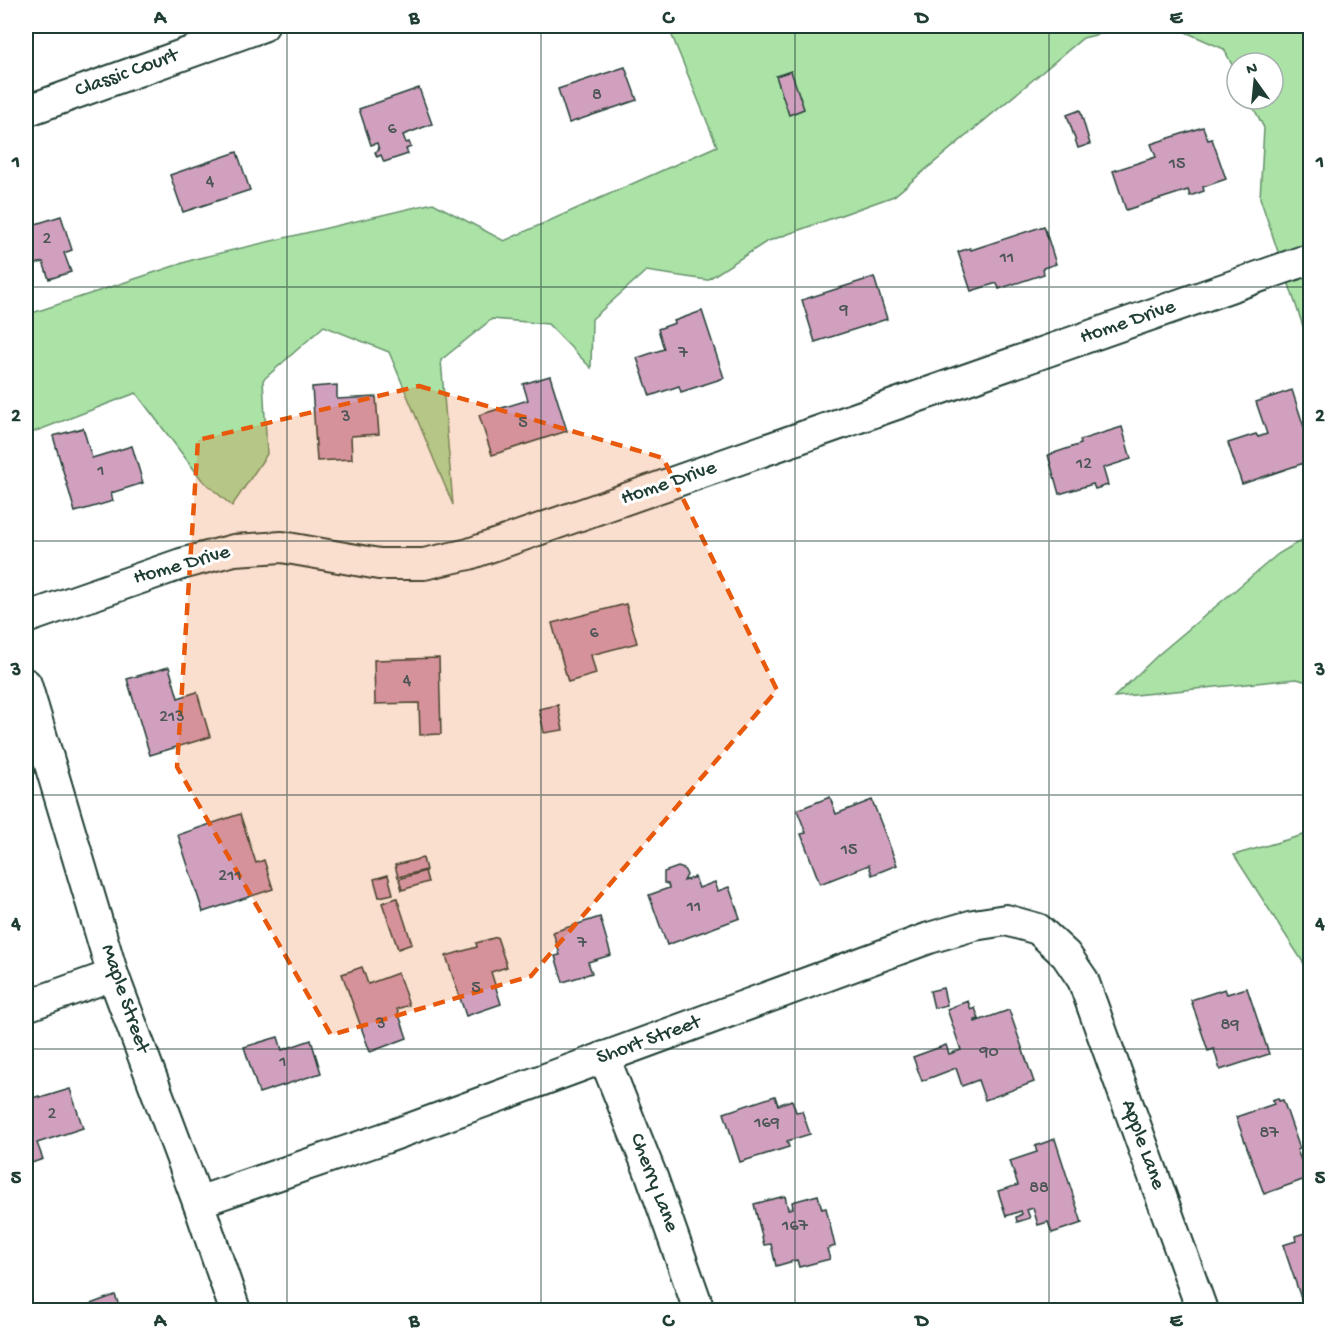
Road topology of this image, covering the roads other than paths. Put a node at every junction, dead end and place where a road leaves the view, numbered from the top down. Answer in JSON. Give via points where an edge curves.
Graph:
{"nodes":[{"id":1,"x":263,"y":26,"type":"edge"},
{"id":2,"x":26,"y":111,"type":"edge"},
{"id":3,"x":1301,"y":262,"type":"dead end"},
{"id":4,"x":26,"y":618,"type":"edge"},
{"id":5,"x":26,"y":684,"type":"edge"},
{"id":6,"x":113,"y":975,"type":"junction"},
{"id":7,"x":1083,"y":980,"type":"joint"},
{"id":8,"x":26,"y":1006,"type":"edge"},
{"id":9,"x":604,"y":1057,"type":"junction"},
{"id":10,"x":198,"y":1202,"type":"junction"},
{"id":11,"x":235,"y":1311,"type":"edge"},
{"id":12,"x":699,"y":1311,"type":"edge"},
{"id":13,"x":1202,"y":1311,"type":"edge"}],
"edges":[{"from":1,"to":2,"type":"street","name":"Classic Court"},
{"from":3,"to":4,"type":"street","name":"Home Drive","via":[[469,554],[424,564],[379,564],[282,547],[234,550],[181,564]]},
{"from":5,"to":6,"type":"street","name":"Maple Street"},
{"from":6,"to":8,"type":"street"},
{"from":6,"to":10,"type":"street","name":"Maple Street"},
{"from":7,"to":9,"type":"street","name":"Short Street","via":[[1066,955],[1038,929],[1006,920],[974,925]]},
{"from":7,"to":13,"type":"street","name":"Apple Lane"},
{"from":9,"to":10,"type":"street","name":"Short Street"},
{"from":9,"to":12,"type":"street","name":"Cherry Lane"},
{"from":10,"to":11,"type":"street","name":"Maple Street"}]}
